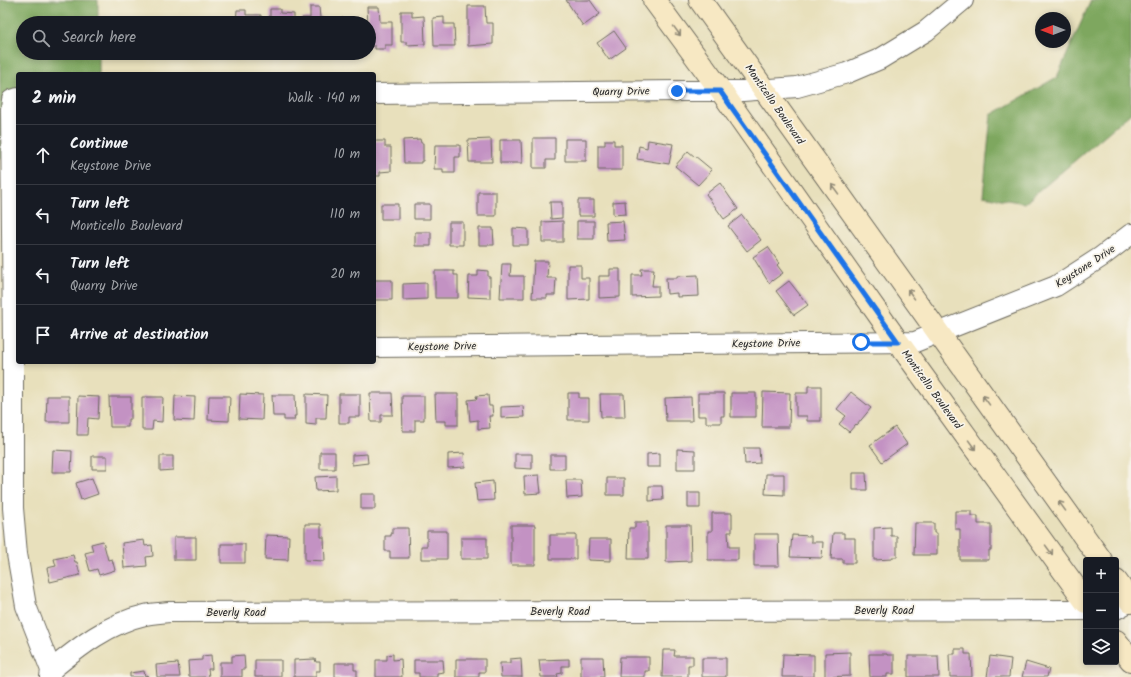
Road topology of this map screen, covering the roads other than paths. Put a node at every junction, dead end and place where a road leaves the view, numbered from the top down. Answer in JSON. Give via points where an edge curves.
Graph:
{"nodes":[{"id":1,"x":654,"y":0,"type":"edge"},
{"id":2,"x":700,"y":0,"type":"edge"},
{"id":3,"x":963,"y":0,"type":"edge"},
{"id":4,"x":764,"y":90,"type":"junction"},
{"id":5,"x":720,"y":91,"type":"junction"},
{"id":6,"x":376,"y":94,"type":"edge"},
{"id":7,"x":15,"y":99,"type":"edge"},
{"id":8,"x":1131,"y":234,"type":"edge"},
{"id":9,"x":938,"y":332,"type":"junction"},
{"id":10,"x":898,"y":342,"type":"junction"},
{"id":11,"x":376,"y":347,"type":"edge"},
{"id":12,"x":16,"y":350,"type":"edge"},
{"id":13,"x":1099,"y":557,"type":"edge"},
{"id":14,"x":1119,"y":585,"type":"edge"},
{"id":15,"x":1083,"y":598,"type":"edge"},
{"id":16,"x":1131,"y":601,"type":"edge"},
{"id":17,"x":1119,"y":607,"type":"edge"},
{"id":18,"x":1083,"y":610,"type":"edge"},
{"id":19,"x":1119,"y":645,"type":"edge"},
{"id":20,"x":1131,"y":660,"type":"edge"},
{"id":21,"x":50,"y":674,"type":"edge"}],
"edges":[{"from":1,"to":5,"type":"main road","name":"Monticello Boulevard","one_way":true},
{"from":2,"to":4,"type":"main road","name":"Monticello Boulevard"},
{"from":3,"to":4,"type":"street","name":"Quarry Drive","via":[[926,32],[880,59],[804,85]]},
{"from":4,"to":5,"type":"street","name":"Quarry Drive"},
{"from":9,"to":4,"type":"main road","name":"Monticello Boulevard","one_way":true},
{"from":5,"to":6,"type":"street","name":"Quarry Drive"},
{"from":5,"to":10,"type":"main road","name":"Monticello Boulevard"},
{"from":7,"to":12,"type":"street","via":[[11,118]]},
{"from":8,"to":9,"type":"street","name":"Keystone Drive","via":[[1102,257],[1056,286]]},
{"from":9,"to":10,"type":"street","name":"Keystone Drive","via":[[915,342]]},
{"from":13,"to":9,"type":"main road","name":"Monticello Boulevard","one_way":true},
{"from":10,"to":11,"type":"street","name":"Keystone Drive"},
{"from":10,"to":15,"type":"main road","name":"Monticello Boulevard","one_way":true},
{"from":12,"to":21,"type":"street","via":[[13,508],[17,554],[26,606]]},
{"from":14,"to":16,"type":"main road"},
{"from":16,"to":17,"type":"street"},
{"from":18,"to":21,"type":"street","name":"Beverly Road","via":[[170,612],[145,614],[121,622],[80,646]]},
{"from":19,"to":20,"type":"main road"}]}
